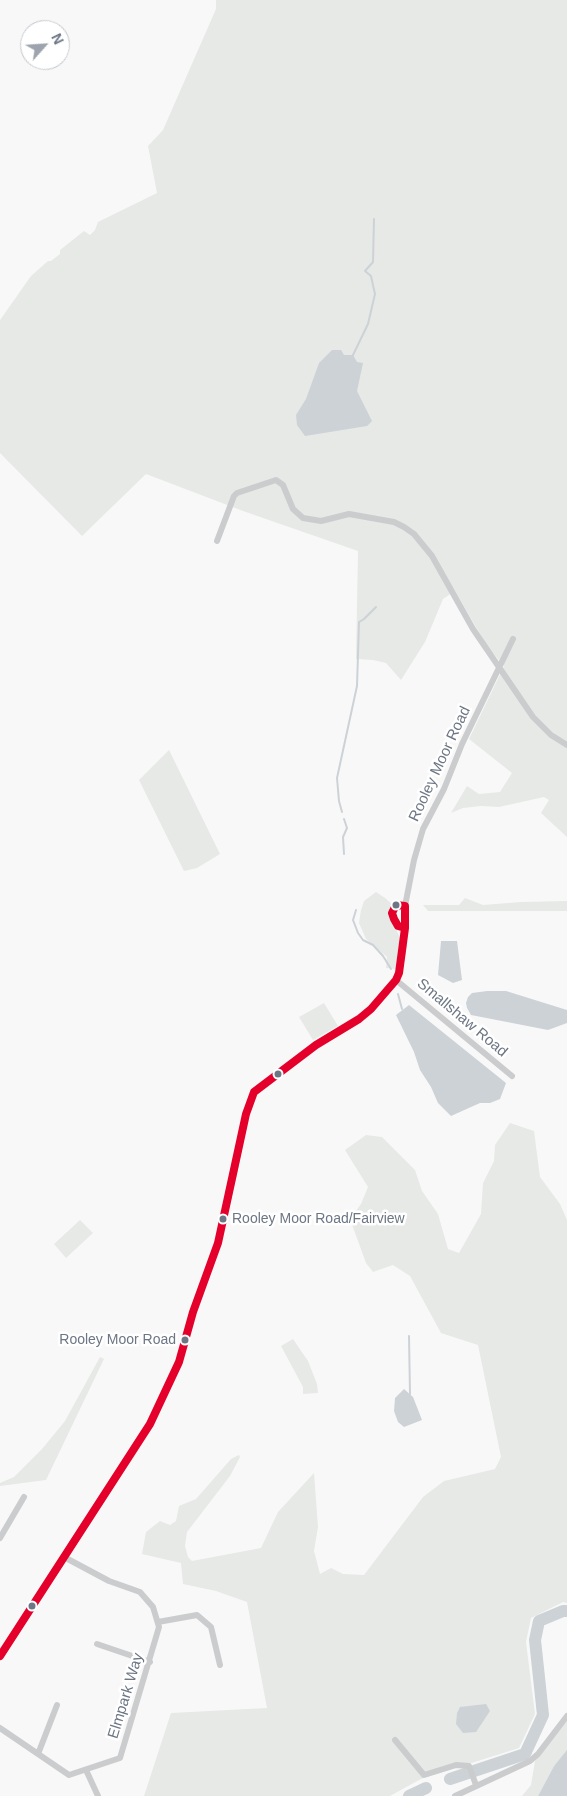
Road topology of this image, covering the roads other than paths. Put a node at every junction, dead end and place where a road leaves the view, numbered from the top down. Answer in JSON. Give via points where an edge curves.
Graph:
{"nodes":[{"id":1,"x":217,"y":541,"type":"dead end"},
{"id":2,"x":513,"y":639,"type":"dead end"},
{"id":3,"x":500,"y":667,"type":"junction"},
{"id":4,"x":567,"y":745,"type":"edge"},
{"id":5,"x":405,"y":906,"type":"junction"},
{"id":6,"x":405,"y":928,"type":"junction"},
{"id":7,"x":396,"y":980,"type":"junction"},
{"id":8,"x":512,"y":1076,"type":"dead end"},
{"id":9,"x":24,"y":1497,"type":"dead end"},
{"id":10,"x":0,"y":1538,"type":"edge"},
{"id":11,"x":64,"y":1557,"type":"junction"},
{"id":12,"x":158,"y":1622,"type":"junction"},
{"id":13,"x":96,"y":1644,"type":"dead end"},
{"id":14,"x":0,"y":1656,"type":"edge"},
{"id":15,"x":150,"y":1662,"type":"junction"},
{"id":16,"x":220,"y":1665,"type":"dead end"},
{"id":17,"x":57,"y":1705,"type":"dead end"},
{"id":18,"x":567,"y":1716,"type":"edge"},
{"id":19,"x":0,"y":1728,"type":"edge"},
{"id":20,"x":395,"y":1740,"type":"dead end"},
{"id":21,"x":38,"y":1754,"type":"junction"},
{"id":22,"x":86,"y":1770,"type":"junction"},
{"id":23,"x":476,"y":1785,"type":"junction"},
{"id":24,"x":98,"y":1796,"type":"edge"},
{"id":25,"x":455,"y":1796,"type":"edge"}],
"edges":[{"from":1,"to":3,"type":"street","via":[[234,496],[276,480],[283,485],[293,509],[304,518],[321,521],[349,514],[394,522],[414,534],[432,556],[473,629]]},
{"from":2,"to":3,"type":"street","name":"Rooley Moor Road"},
{"from":3,"to":4,"type":"street","via":[[533,717]]},
{"from":3,"to":5,"type":"street","name":"Rooley Moor Road","via":[[423,829]]},
{"from":5,"to":6,"type":"street","name":"Rooley Moor Road"},
{"from":5,"to":6,"type":"street","name":"Rooley Moor Road","via":[[396,905],[392,913],[398,926]]},
{"from":6,"to":7,"type":"street","name":"Rooley Moor Road"},
{"from":7,"to":8,"type":"street","name":"Smallshaw Road"},
{"from":7,"to":11,"type":"street","name":"Rooley Moor Road","via":[[371,1009],[254,1092],[246,1114],[218,1243],[179,1362],[150,1424]]},
{"from":9,"to":10,"type":"street"},
{"from":11,"to":12,"type":"street","via":[[109,1581],[140,1592],[153,1607]]},
{"from":11,"to":14,"type":"street","name":"Rooley Moor Road"},
{"from":12,"to":15,"type":"street","name":"Elmpark Way","via":[[160,1627]]},
{"from":12,"to":16,"type":"street","via":[[197,1615],[211,1627]]},
{"from":13,"to":15,"type":"street"},
{"from":15,"to":22,"type":"street","name":"Elmpark Way","via":[[120,1758]]},
{"from":17,"to":21,"type":"street"},
{"from":18,"to":23,"type":"street","via":[[538,1754]]},
{"from":19,"to":21,"type":"street","name":"Elmpark Way"},
{"from":20,"to":23,"type":"street","via":[[424,1775],[456,1765],[469,1766]]},
{"from":21,"to":22,"type":"street","name":"Elmpark Way","via":[[69,1776]]},
{"from":22,"to":24,"type":"street"},
{"from":23,"to":25,"type":"street"}]}
